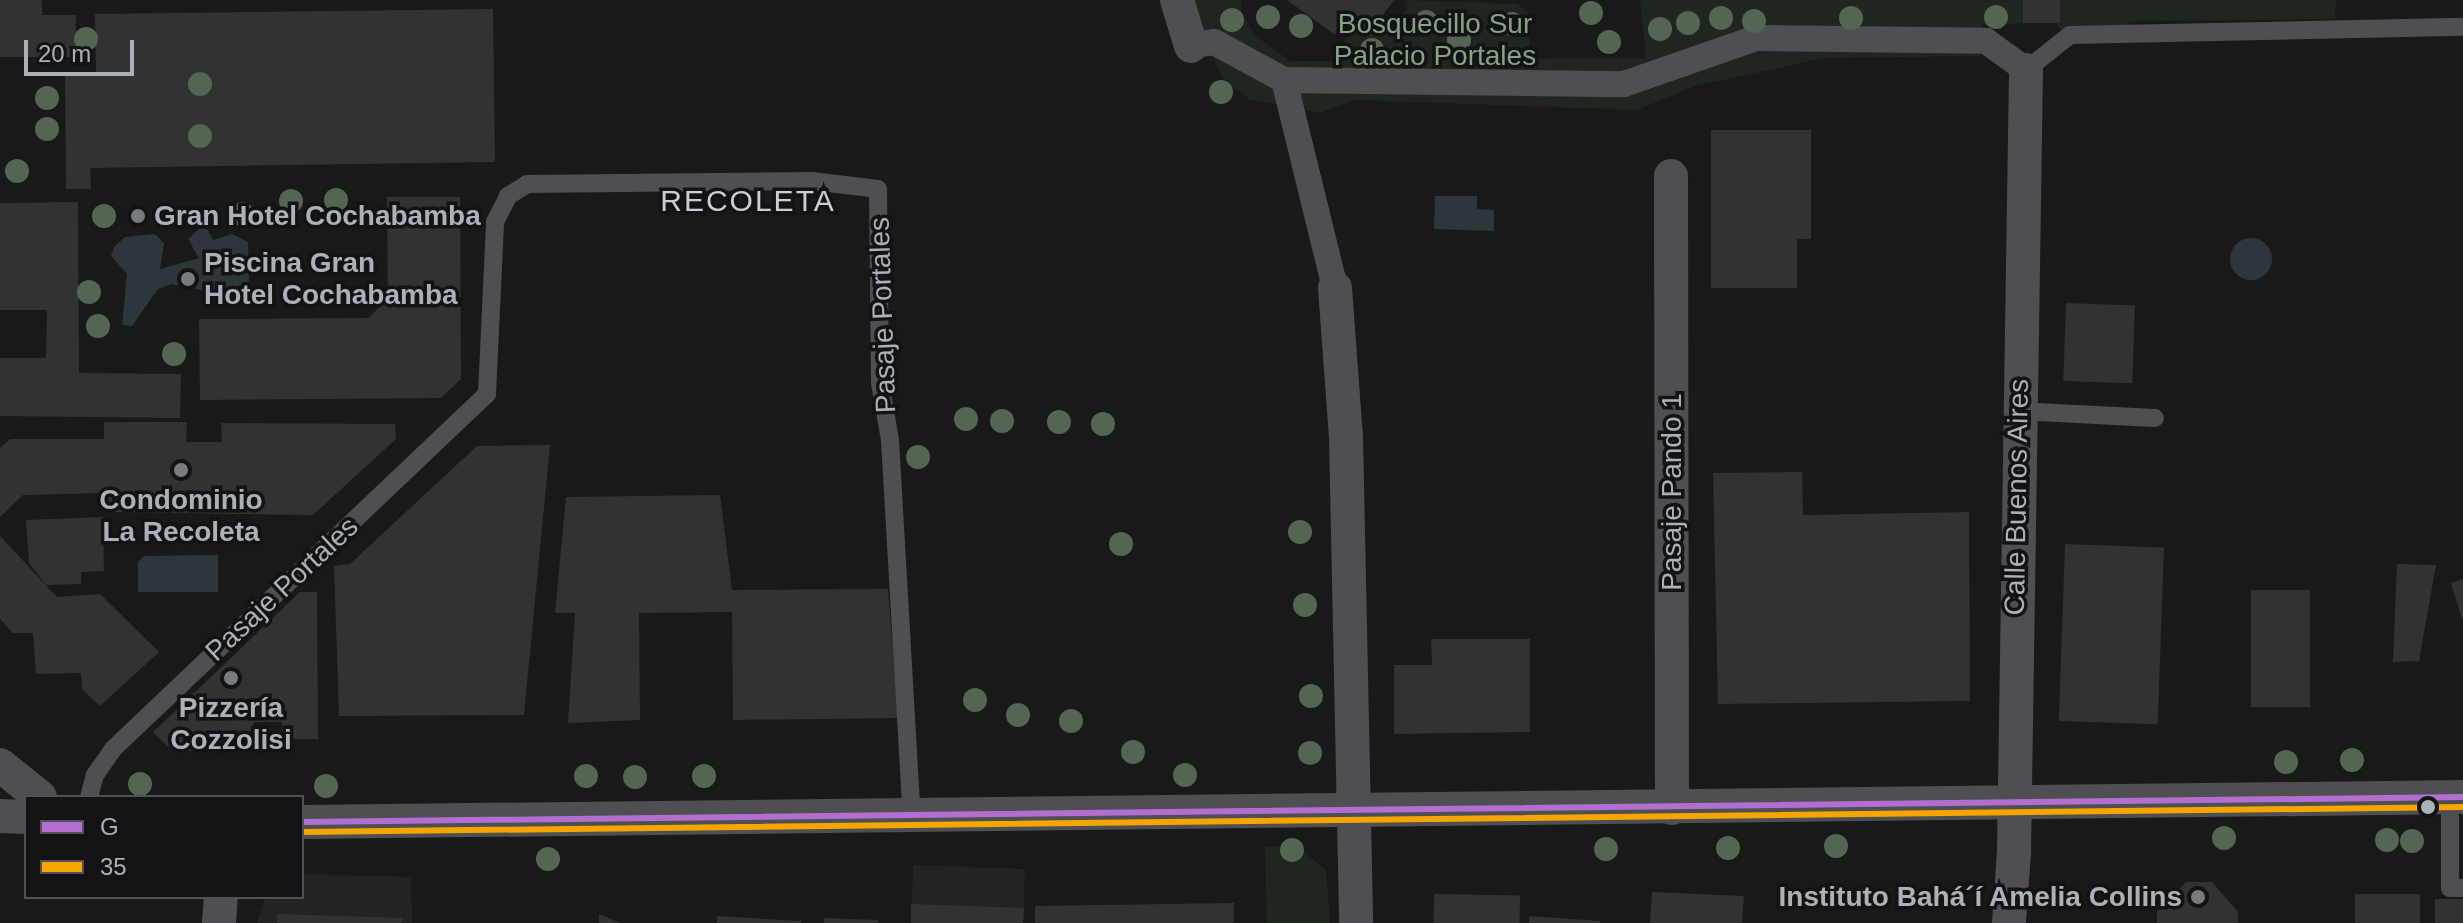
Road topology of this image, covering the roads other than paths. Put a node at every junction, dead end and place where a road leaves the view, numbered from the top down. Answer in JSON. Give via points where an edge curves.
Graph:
{"nodes":[{"id":1,"x":1177,"y":0,"type":"edge"},
{"id":2,"x":2463,"y":27,"type":"edge"},
{"id":3,"x":1191,"y":46,"type":"joint"},
{"id":4,"x":2026,"y":70,"type":"junction"},
{"id":5,"x":1284,"y":80,"type":"junction"},
{"id":6,"x":1671,"y":176,"type":"dead end"},
{"id":7,"x":1335,"y":288,"type":"joint"},
{"id":8,"x":2018,"y":411,"type":"junction"},
{"id":9,"x":2155,"y":418,"type":"dead end"},
{"id":10,"x":0,"y":765,"type":"edge"},
{"id":11,"x":38,"y":795,"type":"edge"},
{"id":12,"x":90,"y":795,"type":"edge"},
{"id":13,"x":2456,"y":797,"type":"edge"},
{"id":14,"x":2013,"y":804,"type":"junction"},
{"id":15,"x":1672,"y":808,"type":"junction"},
{"id":16,"x":1353,"y":811,"type":"junction"},
{"id":17,"x":0,"y":816,"type":"edge"},
{"id":18,"x":24,"y":817,"type":"edge"},
{"id":19,"x":912,"y":817,"type":"junction"},
{"id":20,"x":304,"y":822,"type":"edge"},
{"id":21,"x":2463,"y":888,"type":"edge"},
{"id":22,"x":221,"y":899,"type":"edge"},
{"id":23,"x":219,"y":923,"type":"edge"},
{"id":24,"x":1356,"y":923,"type":"edge"},
{"id":25,"x":2009,"y":923,"type":"edge"}],
"edges":[{"from":1,"to":3,"type":"street"},
{"from":2,"to":4,"type":"lane","via":[[2070,35]]},
{"from":3,"to":5,"type":"street","via":[[1214,42]]},
{"from":4,"to":5,"type":"street","via":[[1986,41],[1756,38],[1624,84]]},
{"from":4,"to":8,"type":"street","name":"Calle Buenos Aires"},
{"from":5,"to":7,"type":"street"},
{"from":6,"to":15,"type":"street","name":"Pasaje Pando 1"},
{"from":7,"to":16,"type":"street","via":[[1346,437]]},
{"from":8,"to":9,"type":"lane"},
{"from":8,"to":14,"type":"street","name":"Calle Buenos Aires"},
{"from":10,"to":11,"type":"street"},
{"from":12,"to":19,"type":"lane","name":"Pasaje Portales","via":[[95,775],[113,749],[487,394],[495,222],[508,196],[527,184],[812,181],[878,189],[880,383],[890,440]]},
{"from":13,"to":14,"type":"street"},
{"from":13,"to":21,"type":"lane","via":[[2450,888]]},
{"from":14,"to":15,"type":"street"},
{"from":14,"to":25,"type":"street","name":"Calle Buenos Aires"},
{"from":15,"to":16,"type":"street"},
{"from":16,"to":19,"type":"street"},
{"from":16,"to":24,"type":"street"},
{"from":17,"to":18,"type":"street"},
{"from":19,"to":20,"type":"street"},
{"from":22,"to":23,"type":"street"}]}
